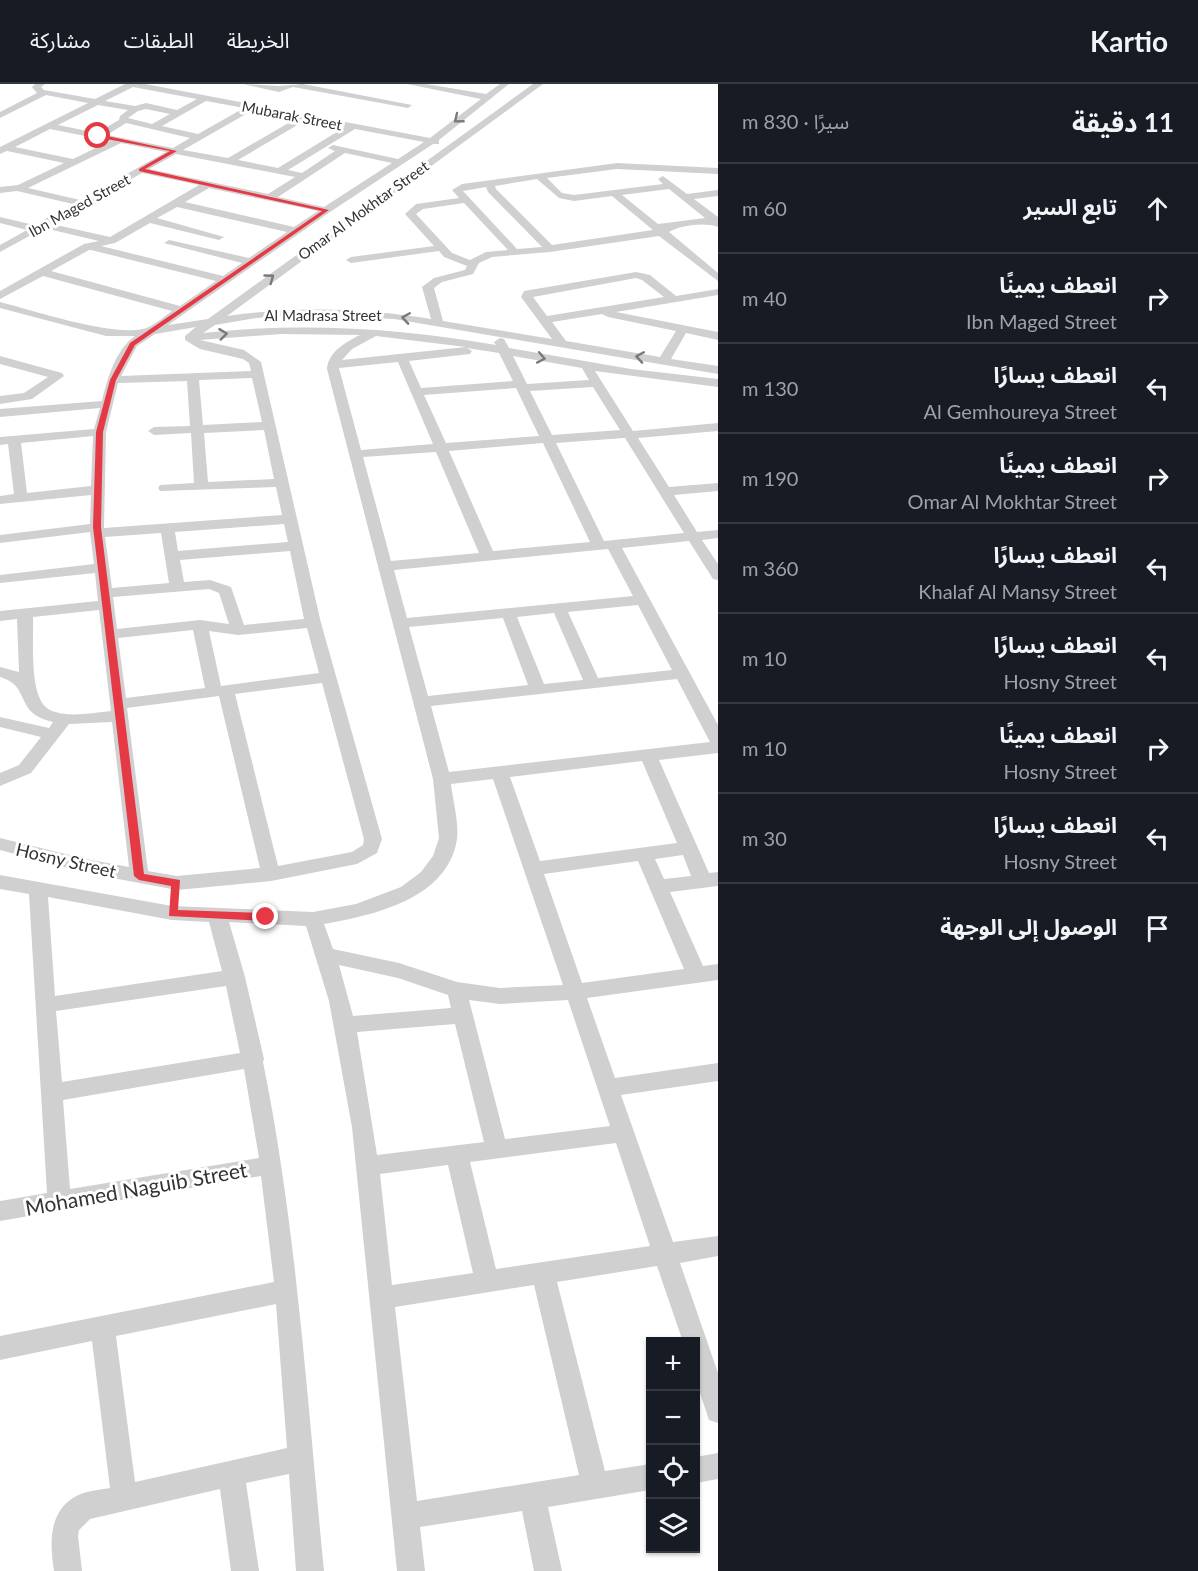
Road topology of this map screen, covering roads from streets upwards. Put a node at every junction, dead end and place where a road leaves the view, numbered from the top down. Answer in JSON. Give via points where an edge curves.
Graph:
{"nodes":[{"id":1,"x":132,"y":84,"type":"edge"},
{"id":2,"x":247,"y":84,"type":"edge"},
{"id":3,"x":295,"y":84,"type":"edge"},
{"id":4,"x":411,"y":84,"type":"edge"},
{"id":5,"x":465,"y":84,"type":"edge"},
{"id":6,"x":528,"y":84,"type":"edge"},
{"id":7,"x":539,"y":84,"type":"edge"},
{"id":8,"x":236,"y":85,"type":"edge"},
{"id":9,"x":151,"y":86,"type":"edge"},
{"id":10,"x":501,"y":87,"type":"edge"},
{"id":11,"x":43,"y":88,"type":"edge"},
{"id":12,"x":420,"y":97,"type":"junction"},
{"id":13,"x":486,"y":97,"type":"junction"},
{"id":14,"x":209,"y":99,"type":"junction"},
{"id":15,"x":97,"y":102,"type":"junction"},
{"id":16,"x":252,"y":107,"type":"junction"},
{"id":17,"x":135,"y":109,"type":"junction"},
{"id":18,"x":399,"y":111,"type":"dead end"},
{"id":19,"x":178,"y":113,"type":"junction"},
{"id":20,"x":0,"y":115,"type":"edge"},
{"id":21,"x":305,"y":117,"type":"junction"},
{"id":22,"x":123,"y":120,"type":"junction"},
{"id":23,"x":382,"y":124,"type":"dead end"},
{"id":24,"x":49,"y":126,"type":"junction"},
{"id":25,"x":354,"y":126,"type":"junction"},
{"id":26,"x":153,"y":127,"type":"junction"},
{"id":27,"x":373,"y":130,"type":"junction"},
{"id":28,"x":98,"y":136,"type":"junction"},
{"id":29,"x":199,"y":137,"type":"junction"},
{"id":30,"x":119,"y":140,"type":"junction"},
{"id":31,"x":432,"y":141,"type":"junction"},
{"id":32,"x":454,"y":145,"type":"junction"},
{"id":33,"x":322,"y":146,"type":"junction"},
{"id":34,"x":4,"y":147,"type":"edge"},
{"id":35,"x":344,"y":150,"type":"junction"},
{"id":36,"x":174,"y":151,"type":"junction"},
{"id":37,"x":230,"y":161,"type":"junction"},
{"id":38,"x":74,"y":162,"type":"junction"},
{"id":39,"x":400,"y":162,"type":"junction"},
{"id":40,"x":648,"y":166,"type":"junction"},
{"id":41,"x":141,"y":170,"type":"junction"},
{"id":42,"x":280,"y":171,"type":"junction"},
{"id":43,"x":718,"y":171,"type":"edge"},
{"id":44,"x":304,"y":176,"type":"junction"},
{"id":45,"x":538,"y":176,"type":"junction"},
{"id":46,"x":207,"y":184,"type":"junction"},
{"id":47,"x":490,"y":184,"type":"junction"},
{"id":48,"x":672,"y":186,"type":"junction"},
{"id":49,"x":20,"y":188,"type":"junction"},
{"id":50,"x":0,"y":190,"type":"edge"},
{"id":51,"x":246,"y":193,"type":"junction"},
{"id":52,"x":718,"y":193,"type":"edge"},
{"id":53,"x":615,"y":194,"type":"junction"},
{"id":54,"x":685,"y":197,"type":"junction"},
{"id":55,"x":269,"y":198,"type":"junction"},
{"id":56,"x":465,"y":200,"type":"junction"},
{"id":57,"x":82,"y":203,"type":"junction"},
{"id":58,"x":175,"y":203,"type":"junction"},
{"id":59,"x":326,"y":210,"type":"junction"},
{"id":60,"x":215,"y":213,"type":"junction"},
{"id":61,"x":147,"y":219,"type":"junction"},
{"id":62,"x":0,"y":220,"type":"edge"},
{"id":63,"x":717,"y":222,"type":"edge"},
{"id":64,"x":39,"y":227,"type":"junction"},
{"id":65,"x":663,"y":228,"type":"junction"},
{"id":66,"x":233,"y":229,"type":"junction"},
{"id":67,"x":190,"y":230,"type":"junction"},
{"id":68,"x":296,"y":231,"type":"junction"},
{"id":69,"x":111,"y":241,"type":"junction"},
{"id":70,"x":169,"y":243,"type":"junction"},
{"id":71,"x":546,"y":245,"type":"junction"},
{"id":72,"x":88,"y":246,"type":"junction"},
{"id":73,"x":440,"y":248,"type":"junction"},
{"id":74,"x":0,"y":249,"type":"edge"},
{"id":75,"x":198,"y":250,"type":"junction"},
{"id":76,"x":506,"y":250,"type":"junction"},
{"id":77,"x":141,"y":259,"type":"junction"},
{"id":78,"x":351,"y":260,"type":"dead end"},
{"id":79,"x":718,"y":261,"type":"edge"},
{"id":80,"x":251,"y":262,"type":"junction"},
{"id":81,"x":700,"y":264,"type":"junction"},
{"id":82,"x":473,"y":265,"type":"junction"},
{"id":83,"x":41,"y":272,"type":"junction"},
{"id":84,"x":718,"y":278,"type":"edge"},
{"id":85,"x":226,"y":280,"type":"junction"},
{"id":86,"x":718,"y":292,"type":"edge"},
{"id":87,"x":0,"y":296,"type":"edge"},
{"id":88,"x":690,"y":297,"type":"junction"},
{"id":89,"x":673,"y":299,"type":"junction"},
{"id":90,"x":718,"y":303,"type":"edge"},
{"id":91,"x":0,"y":305,"type":"edge"},
{"id":92,"x":183,"y":310,"type":"junction"},
{"id":93,"x":598,"y":312,"type":"junction"},
{"id":94,"x":0,"y":316,"type":"edge"},
{"id":95,"x":546,"y":320,"type":"junction"},
{"id":96,"x":211,"y":321,"type":"junction"},
{"id":97,"x":438,"y":323,"type":"junction"},
{"id":98,"x":683,"y":329,"type":"junction"},
{"id":99,"x":150,"y":332,"type":"junction"},
{"id":100,"x":374,"y":332,"type":"junction"},
{"id":101,"x":496,"y":333,"type":"junction"},
{"id":102,"x":718,"y":336,"type":"edge"},
{"id":103,"x":189,"y":338,"type":"junction"},
{"id":104,"x":132,"y":344,"type":"junction"},
{"id":105,"x":562,"y":344,"type":"junction"},
{"id":106,"x":498,"y":349,"type":"junction"},
{"id":107,"x":402,"y":358,"type":"junction"},
{"id":108,"x":0,"y":360,"type":"edge"},
{"id":109,"x":664,"y":361,"type":"junction"},
{"id":110,"x":333,"y":365,"type":"junction"},
{"id":111,"x":587,"y":367,"type":"junction"},
{"id":112,"x":718,"y":370,"type":"edge"},
{"id":113,"x":258,"y":375,"type":"junction"},
{"id":114,"x":193,"y":377,"type":"junction"},
{"id":115,"x":113,"y":380,"type":"junction"},
{"id":116,"x":596,"y":383,"type":"junction"},
{"id":117,"x":718,"y":383,"type":"edge"},
{"id":118,"x":522,"y":386,"type":"junction"},
{"id":119,"x":417,"y":392,"type":"junction"},
{"id":120,"x":0,"y":400,"type":"edge"},
{"id":121,"x":106,"y":404,"type":"junction"},
{"id":122,"x":0,"y":412,"type":"edge"},
{"id":123,"x":269,"y":426,"type":"junction"},
{"id":124,"x":718,"y":427,"type":"edge"},
{"id":125,"x":196,"y":429,"type":"junction"},
{"id":126,"x":154,"y":431,"type":"dead end"},
{"id":127,"x":100,"y":432,"type":"junction"},
{"id":128,"x":628,"y":434,"type":"junction"},
{"id":129,"x":547,"y":439,"type":"junction"},
{"id":130,"x":7,"y":440,"type":"edge"},
{"id":131,"x":441,"y":447,"type":"junction"},
{"id":132,"x":356,"y":454,"type":"junction"},
{"id":133,"x":281,"y":483,"type":"junction"},
{"id":134,"x":201,"y":486,"type":"junction"},
{"id":135,"x":718,"y":486,"type":"edge"},
{"id":136,"x":165,"y":488,"type":"dead end"},
{"id":137,"x":97,"y":490,"type":"junction"},
{"id":138,"x":665,"y":492,"type":"junction"},
{"id":139,"x":21,"y":498,"type":"junction"},
{"id":140,"x":0,"y":500,"type":"edge"},
{"id":141,"x":288,"y":519,"type":"junction"},
{"id":142,"x":167,"y":528,"type":"junction"},
{"id":143,"x":98,"y":530,"type":"junction"},
{"id":144,"x":718,"y":534,"type":"edge"},
{"id":145,"x":693,"y":536,"type":"junction"},
{"id":146,"x":0,"y":538,"type":"edge"},
{"id":147,"x":606,"y":544,"type":"junction"},
{"id":148,"x":295,"y":546,"type":"junction"},
{"id":149,"x":172,"y":556,"type":"junction"},
{"id":150,"x":488,"y":556,"type":"junction"},
{"id":151,"x":386,"y":566,"type":"junction"},
{"id":152,"x":102,"y":568,"type":"junction"},
{"id":153,"x":718,"y":576,"type":"edge"},
{"id":154,"x":0,"y":579,"type":"edge"},
{"id":155,"x":177,"y":586,"type":"junction"},
{"id":156,"x":106,"y":599,"type":"junction"},
{"id":157,"x":643,"y":600,"type":"junction"},
{"id":158,"x":559,"y":608,"type":"junction"},
{"id":159,"x":508,"y":612,"type":"junction"},
{"id":160,"x":25,"y":613,"type":"junction"},
{"id":161,"x":0,"y":616,"type":"edge"},
{"id":162,"x":313,"y":623,"type":"junction"},
{"id":163,"x":401,"y":623,"type":"junction"},
{"id":164,"x":200,"y":625,"type":"junction"},
{"id":165,"x":238,"y":630,"type":"junction"},
{"id":166,"x":111,"y":634,"type":"junction"},
{"id":167,"x":0,"y":672,"type":"edge"},
{"id":168,"x":682,"y":674,"type":"junction"},
{"id":169,"x":328,"y":676,"type":"junction"},
{"id":170,"x":27,"y":684,"type":"junction"},
{"id":171,"x":593,"y":684,"type":"junction"},
{"id":172,"x":538,"y":690,"type":"junction"},
{"id":173,"x":220,"y":691,"type":"junction"},
{"id":174,"x":422,"y":702,"type":"junction"},
{"id":175,"x":120,"y":710,"type":"junction"},
{"id":176,"x":65,"y":718,"type":"junction"},
{"id":177,"x":0,"y":722,"type":"edge"},
{"id":178,"x":53,"y":734,"type":"junction"},
{"id":179,"x":718,"y":741,"type":"edge"},
{"id":180,"x":718,"y":747,"type":"edge"},
{"id":181,"x":648,"y":755,"type":"junction"},
{"id":182,"x":500,"y":773,"type":"junction"},
{"id":183,"x":442,"y":779,"type":"junction"},
{"id":184,"x":0,"y":780,"type":"edge"},
{"id":185,"x":0,"y":844,"type":"edge"},
{"id":186,"x":688,"y":848,"type":"junction"},
{"id":187,"x":644,"y":854,"type":"junction"},
{"id":188,"x":532,"y":868,"type":"junction"},
{"id":189,"x":271,"y":874,"type":"junction"},
{"id":190,"x":139,"y":876,"type":"junction"},
{"id":191,"x":711,"y":880,"type":"edge"},
{"id":192,"x":0,"y":882,"type":"edge"},
{"id":193,"x":177,"y":883,"type":"junction"},
{"id":194,"x":658,"y":887,"type":"junction"},
{"id":195,"x":38,"y":890,"type":"junction"},
{"id":196,"x":172,"y":913,"type":"junction"},
{"id":197,"x":217,"y":915,"type":"junction"},
{"id":198,"x":313,"y":919,"type":"junction"},
{"id":199,"x":327,"y":956,"type":"junction"},
{"id":200,"x":718,"y":972,"type":"edge"},
{"id":201,"x":697,"y":975,"type":"junction"},
{"id":202,"x":235,"y":977,"type":"junction"},
{"id":203,"x":457,"y":990,"type":"junction"},
{"id":204,"x":575,"y":992,"type":"junction"},
{"id":205,"x":46,"y":1005,"type":"junction"},
{"id":206,"x":462,"y":1015,"type":"junction"},
{"id":207,"x":346,"y":1025,"type":"junction"},
{"id":208,"x":254,"y":1059,"type":"junction"},
{"id":209,"x":718,"y":1072,"type":"edge"},
{"id":210,"x":609,"y":1088,"type":"junction"},
{"id":211,"x":51,"y":1093,"type":"junction"},
{"id":212,"x":624,"y":1133,"type":"junction"},
{"id":213,"x":497,"y":1149,"type":"junction"},
{"id":214,"x":457,"y":1154,"type":"junction"},
{"id":215,"x":272,"y":1165,"type":"junction"},
{"id":216,"x":368,"y":1166,"type":"junction"},
{"id":217,"x":59,"y":1201,"type":"junction"},
{"id":218,"x":0,"y":1211,"type":"edge"},
{"id":219,"x":718,"y":1246,"type":"edge"},
{"id":220,"x":666,"y":1254,"type":"junction"},
{"id":221,"x":543,"y":1273,"type":"junction"},
{"id":222,"x":487,"y":1282,"type":"junction"},
{"id":223,"x":288,"y":1291,"type":"junction"},
{"id":224,"x":382,"y":1298,"type":"junction"},
{"id":225,"x":103,"y":1327,"type":"junction"},
{"id":226,"x":693,"y":1337,"type":"edge"},
{"id":227,"x":0,"y":1348,"type":"edge"},
{"id":228,"x":700,"y":1356,"type":"edge"},
{"id":229,"x":716,"y":1399,"type":"edge"},
{"id":230,"x":300,"y":1458,"type":"junction"},
{"id":231,"x":718,"y":1466,"type":"edge"},
{"id":232,"x":700,"y":1469,"type":"edge"},
{"id":233,"x":231,"y":1473,"type":"junction"},
{"id":234,"x":646,"y":1478,"type":"edge"},
{"id":235,"x":595,"y":1485,"type":"junction"},
{"id":236,"x":532,"y":1495,"type":"junction"},
{"id":237,"x":124,"y":1497,"type":"junction"},
{"id":238,"x":405,"y":1516,"type":"junction"},
{"id":239,"x":68,"y":1571,"type":"edge"},
{"id":240,"x":245,"y":1571,"type":"edge"},
{"id":241,"x":310,"y":1571,"type":"edge"},
{"id":242,"x":411,"y":1571,"type":"edge"},
{"id":243,"x":548,"y":1571,"type":"edge"}],
"edges":[{"from":1,"to":9,"type":"street","name":"Mubarak Street"},
{"from":1,"to":15,"type":"street"},
{"from":2,"to":3,"type":"street","via":[[279,89]]},
{"from":3,"to":12,"type":"street"},
{"from":4,"to":12,"type":"street"},
{"from":5,"to":10,"type":"street"},
{"from":6,"to":7,"type":"street"},
{"from":7,"to":32,"type":"street","name":"Omar Al Mokhtar Street"},
{"from":8,"to":14,"type":"street"},
{"from":9,"to":14,"type":"street","name":"Mubarak Street"},
{"from":10,"to":13,"type":"street","name":"Omar Al Mokhtar Street"},
{"from":11,"to":15,"type":"street"},
{"from":11,"to":20,"type":"street"},
{"from":12,"to":13,"type":"street"},
{"from":12,"to":18,"type":"street"},
{"from":13,"to":31,"type":"street","name":"Omar Al Mokhtar Street","one_way":true},
{"from":14,"to":16,"type":"street","name":"Mubarak Street"},
{"from":14,"to":19,"type":"street"},
{"from":15,"to":17,"type":"street"},
{"from":15,"to":24,"type":"street"},
{"from":16,"to":21,"type":"street","name":"Mubarak Street"},
{"from":16,"to":29,"type":"street","name":"Ibn Maged Street"},
{"from":17,"to":19,"type":"street","via":[[144,106]]},
{"from":17,"to":22,"type":"street"},
{"from":19,"to":26,"type":"street"},
{"from":21,"to":25,"type":"street","name":"Mubarak Street"},
{"from":21,"to":37,"type":"street"},
{"from":22,"to":26,"type":"street"},
{"from":22,"to":28,"type":"street"},
{"from":23,"to":27,"type":"street"},
{"from":24,"to":28,"type":"street"},
{"from":24,"to":34,"type":"street"},
{"from":25,"to":27,"type":"street","name":"Mubarak Street"},
{"from":25,"to":33,"type":"street"},
{"from":26,"to":29,"type":"street"},
{"from":27,"to":31,"type":"street","name":"Mubarak Street"},
{"from":28,"to":30,"type":"street"},
{"from":29,"to":36,"type":"street","name":"Ibn Maged Street"},
{"from":30,"to":36,"type":"street"},
{"from":30,"to":38,"type":"street"},
{"from":31,"to":32,"type":"street","name":"Mubarak Street"},
{"from":31,"to":39,"type":"street","name":"Omar Al Mokhtar Street"},
{"from":96,"to":32,"type":"street","name":"Omar Al Mokhtar Street","one_way":true},
{"from":33,"to":35,"type":"street"},
{"from":33,"to":42,"type":"street"},
{"from":34,"to":38,"type":"street"},
{"from":35,"to":39,"type":"street"},
{"from":35,"to":44,"type":"street"},
{"from":36,"to":37,"type":"street"},
{"from":36,"to":41,"type":"street","name":"Ibn Maged Street"},
{"from":37,"to":42,"type":"street"},
{"from":38,"to":49,"type":"street"},
{"from":39,"to":59,"type":"street","name":"Omar Al Mokhtar Street"},
{"from":40,"to":43,"type":"street"},
{"from":40,"to":45,"type":"street"},
{"from":40,"to":48,"type":"street"},
{"from":41,"to":46,"type":"street"},
{"from":41,"to":57,"type":"street","name":"Ibn Maged Street"},
{"from":42,"to":44,"type":"street"},
{"from":44,"to":55,"type":"street"},
{"from":45,"to":47,"type":"street"},
{"from":45,"to":53,"type":"street","via":[[566,198]]},
{"from":46,"to":51,"type":"street"},
{"from":46,"to":58,"type":"street"},
{"from":47,"to":56,"type":"street","via":[[459,188]]},
{"from":47,"to":71,"type":"street","via":[[491,190]]},
{"from":48,"to":53,"type":"street"},
{"from":48,"to":54,"type":"street"},
{"from":49,"to":50,"type":"street"},
{"from":49,"to":57,"type":"street"},
{"from":51,"to":55,"type":"street"},
{"from":51,"to":60,"type":"street"},
{"from":52,"to":54,"type":"street"},
{"from":53,"to":65,"type":"street"},
{"from":54,"to":63,"type":"street"},
{"from":55,"to":59,"type":"street"},
{"from":56,"to":73,"type":"street","via":[[420,206],[410,214]]},
{"from":56,"to":76,"type":"street"},
{"from":57,"to":64,"type":"street","name":"Ibn Maged Street"},
{"from":58,"to":60,"type":"street"},
{"from":58,"to":61,"type":"street"},
{"from":59,"to":68,"type":"street","name":"Omar Al Mokhtar Street"},
{"from":60,"to":66,"type":"street"},
{"from":61,"to":67,"type":"street"},
{"from":61,"to":69,"type":"street"},
{"from":62,"to":64,"type":"street"},
{"from":63,"to":65,"type":"street"},
{"from":64,"to":69,"type":"street"},
{"from":64,"to":74,"type":"street","name":"Ibn Maged Street"},
{"from":65,"to":71,"type":"street"},
{"from":65,"to":81,"type":"street"},
{"from":66,"to":67,"type":"street"},
{"from":66,"to":68,"type":"street"},
{"from":66,"to":75,"type":"street"},
{"from":67,"to":70,"type":"street"},
{"from":68,"to":80,"type":"street","name":"Omar Al Mokhtar Street"},
{"from":69,"to":72,"type":"street"},
{"from":70,"to":75,"type":"street"},
{"from":70,"to":77,"type":"street"},
{"from":71,"to":76,"type":"street"},
{"from":72,"to":77,"type":"street"},
{"from":72,"to":83,"type":"street"},
{"from":73,"to":78,"type":"street"},
{"from":73,"to":82,"type":"street"},
{"from":75,"to":80,"type":"street"},
{"from":76,"to":82,"type":"street","via":[[481,256]]},
{"from":77,"to":85,"type":"street"},
{"from":79,"to":81,"type":"street"},
{"from":80,"to":85,"type":"street","name":"Omar Al Mokhtar Street"},
{"from":81,"to":84,"type":"street"},
{"from":82,"to":97,"type":"street","via":[[464,275],[438,280],[428,287]]},
{"from":83,"to":87,"type":"street"},
{"from":83,"to":92,"type":"street"},
{"from":85,"to":92,"type":"street","name":"Omar Al Mokhtar Street"},
{"from":86,"to":88,"type":"street"},
{"from":88,"to":89,"type":"street"},
{"from":88,"to":90,"type":"street"},
{"from":89,"to":93,"type":"street"},
{"from":89,"to":95,"type":"street","via":[[646,277],[636,275],[528,292],[527,297]]},
{"from":91,"to":99,"type":"street","name":"Al Madrasa Street","via":[[106,332]]},
{"from":92,"to":99,"type":"street","name":"Omar Al Mokhtar Street"},
{"from":93,"to":95,"type":"street"},
{"from":93,"to":98,"type":"street"},
{"from":94,"to":104,"type":"street","name":"Al Madrasa Street"},
{"from":95,"to":105,"type":"street"},
{"from":97,"to":96,"type":"street","name":"Al Madrasa Street","one_way":true,"via":[[325,312]]},
{"from":96,"to":99,"type":"street","name":"Al Madrasa Street"},
{"from":96,"to":103,"type":"street","name":"Omar Al Mokhtar Street"},
{"from":97,"to":101,"type":"street","name":"Al Madrasa Street"},
{"from":98,"to":102,"type":"street"},
{"from":98,"to":109,"type":"street"},
{"from":99,"to":104,"type":"street","name":"Omar Al Mokhtar Street"},
{"from":103,"to":100,"type":"street","name":"Al Madrasa Street","one_way":true,"via":[[281,329]]},
{"from":100,"to":106,"type":"street","name":"Al Madrasa Street"},
{"from":100,"to":110,"type":"street","via":[[343,350]]},
{"from":101,"to":105,"type":"street","name":"Al Madrasa Street"},
{"from":101,"to":106,"type":"street"},
{"from":103,"to":104,"type":"street","name":"Al Madrasa Street"},
{"from":103,"to":113,"type":"street","via":[[200,346],[250,357]]},
{"from":104,"to":115,"type":"street"},
{"from":109,"to":105,"type":"street","name":"Al Madrasa Street","one_way":true},
{"from":106,"to":107,"type":"street"},
{"from":106,"to":111,"type":"street","name":"Al Madrasa Street","one_way":true},
{"from":106,"to":118,"type":"street"},
{"from":107,"to":110,"type":"street"},
{"from":107,"to":119,"type":"street"},
{"from":108,"to":120,"type":"street","via":[[58,376],[28,396]]},
{"from":109,"to":112,"type":"street","name":"Al Madrasa Street"},
{"from":110,"to":132,"type":"street"},
{"from":111,"to":116,"type":"street"},
{"from":111,"to":117,"type":"street","name":"Al Madrasa Street"},
{"from":113,"to":114,"type":"street"},
{"from":113,"to":123,"type":"street"},
{"from":114,"to":115,"type":"street"},
{"from":114,"to":125,"type":"street"},
{"from":115,"to":121,"type":"street"},
{"from":116,"to":118,"type":"street"},
{"from":116,"to":128,"type":"street"},
{"from":118,"to":119,"type":"street"},
{"from":118,"to":129,"type":"street"},
{"from":119,"to":131,"type":"street"},
{"from":121,"to":122,"type":"street"},
{"from":121,"to":127,"type":"street"},
{"from":123,"to":125,"type":"street"},
{"from":123,"to":133,"type":"street"},
{"from":124,"to":128,"type":"street"},
{"from":125,"to":126,"type":"street"},
{"from":125,"to":134,"type":"street"},
{"from":127,"to":130,"type":"street"},
{"from":127,"to":137,"type":"street"},
{"from":128,"to":129,"type":"street"},
{"from":128,"to":138,"type":"street"},
{"from":129,"to":131,"type":"street"},
{"from":129,"to":147,"type":"street"},
{"from":130,"to":139,"type":"street"},
{"from":131,"to":132,"type":"street"},
{"from":131,"to":150,"type":"street"},
{"from":132,"to":151,"type":"street"},
{"from":133,"to":134,"type":"street"},
{"from":133,"to":141,"type":"street"},
{"from":134,"to":136,"type":"street"},
{"from":135,"to":138,"type":"street"},
{"from":137,"to":139,"type":"street"},
{"from":137,"to":143,"type":"street"},
{"from":138,"to":145,"type":"street"},
{"from":139,"to":140,"type":"street"},
{"from":141,"to":142,"type":"street"},
{"from":141,"to":148,"type":"street"},
{"from":142,"to":143,"type":"street"},
{"from":142,"to":149,"type":"street"},
{"from":143,"to":146,"type":"street"},
{"from":143,"to":152,"type":"street"},
{"from":144,"to":145,"type":"street"},
{"from":145,"to":147,"type":"street"},
{"from":145,"to":153,"type":"street"},
{"from":147,"to":150,"type":"street"},
{"from":147,"to":157,"type":"street"},
{"from":148,"to":149,"type":"street"},
{"from":148,"to":162,"type":"street"},
{"from":149,"to":155,"type":"street"},
{"from":150,"to":151,"type":"street"},
{"from":151,"to":163,"type":"street"},
{"from":152,"to":154,"type":"street"},
{"from":152,"to":156,"type":"street"},
{"from":155,"to":156,"type":"street"},
{"from":155,"to":165,"type":"street","via":[[210,584],[226,590]]},
{"from":156,"to":160,"type":"street"},
{"from":156,"to":166,"type":"street"},
{"from":157,"to":158,"type":"street"},
{"from":157,"to":168,"type":"street"},
{"from":158,"to":159,"type":"street"},
{"from":158,"to":171,"type":"street"},
{"from":159,"to":163,"type":"street"},
{"from":159,"to":172,"type":"street"},
{"from":160,"to":161,"type":"street"},
{"from":160,"to":170,"type":"street"},
{"from":162,"to":165,"type":"street"},
{"from":162,"to":169,"type":"street"},
{"from":163,"to":174,"type":"street"},
{"from":164,"to":165,"type":"street"},
{"from":164,"to":166,"type":"street"},
{"from":164,"to":173,"type":"street"},
{"from":166,"to":175,"type":"street"},
{"from":167,"to":170,"type":"street","via":[[15,674]]},
{"from":168,"to":171,"type":"street"},
{"from":168,"to":179,"type":"street"},
{"from":169,"to":173,"type":"street"},
{"from":169,"to":189,"type":"street","name":"Hosny Street","via":[[373,839],[371,848],[357,857]]},
{"from":170,"to":176,"type":"street","via":[[38,710],[46,716]]},
{"from":171,"to":172,"type":"street"},
{"from":172,"to":174,"type":"street"},
{"from":173,"to":175,"type":"street"},
{"from":173,"to":189,"type":"street"},
{"from":174,"to":183,"type":"street"},
{"from":175,"to":176,"type":"street"},
{"from":175,"to":190,"type":"street"},
{"from":176,"to":178,"type":"street"},
{"from":177,"to":178,"type":"street"},
{"from":178,"to":184,"type":"street","via":[[25,769]]},
{"from":180,"to":181,"type":"street"},
{"from":181,"to":182,"type":"street"},
{"from":181,"to":186,"type":"street"},
{"from":182,"to":183,"type":"street"},
{"from":182,"to":188,"type":"street"},
{"from":183,"to":198,"type":"street","via":[[448,838],[442,858],[428,877],[382,904]]},
{"from":185,"to":190,"type":"street","name":"Hosny Street"},
{"from":186,"to":187,"type":"street"},
{"from":186,"to":191,"type":"street"},
{"from":187,"to":188,"type":"street"},
{"from":187,"to":194,"type":"street"},
{"from":188,"to":204,"type":"street"},
{"from":189,"to":193,"type":"street","name":"Hosny Street"},
{"from":190,"to":193,"type":"street","name":"Hosny Street"},
{"from":191,"to":194,"type":"street"},
{"from":192,"to":195,"type":"street"},
{"from":193,"to":196,"type":"street"},
{"from":194,"to":201,"type":"street"},
{"from":195,"to":196,"type":"street"},
{"from":195,"to":205,"type":"street"},
{"from":196,"to":197,"type":"street"},
{"from":197,"to":198,"type":"street"},
{"from":197,"to":202,"type":"street"},
{"from":198,"to":199,"type":"street"},
{"from":199,"to":203,"type":"street","via":[[399,971]]},
{"from":199,"to":207,"type":"street"},
{"from":200,"to":201,"type":"street"},
{"from":201,"to":204,"type":"street"},
{"from":202,"to":205,"type":"street"},
{"from":202,"to":208,"type":"street"},
{"from":203,"to":204,"type":"street","via":[[500,996]]},
{"from":203,"to":206,"type":"street"},
{"from":204,"to":210,"type":"street"},
{"from":205,"to":211,"type":"street"},
{"from":206,"to":207,"type":"street"},
{"from":206,"to":213,"type":"street"},
{"from":207,"to":216,"type":"street"},
{"from":208,"to":211,"type":"street"},
{"from":208,"to":215,"type":"street"},
{"from":209,"to":210,"type":"street"},
{"from":210,"to":212,"type":"street"},
{"from":211,"to":217,"type":"street"},
{"from":212,"to":213,"type":"street"},
{"from":212,"to":220,"type":"street"},
{"from":213,"to":214,"type":"street"},
{"from":214,"to":216,"type":"street"},
{"from":214,"to":222,"type":"street"},
{"from":215,"to":217,"type":"street","name":"Mohamed Naguib Street"},
{"from":215,"to":223,"type":"street"},
{"from":216,"to":224,"type":"street"},
{"from":217,"to":218,"type":"street","name":"Mohamed Naguib Street"},
{"from":219,"to":220,"type":"street"},
{"from":220,"to":221,"type":"street"},
{"from":220,"to":226,"type":"street"},
{"from":221,"to":222,"type":"street"},
{"from":221,"to":235,"type":"street"},
{"from":222,"to":224,"type":"street"},
{"from":223,"to":225,"type":"street"},
{"from":223,"to":230,"type":"street"},
{"from":224,"to":238,"type":"street"},
{"from":225,"to":227,"type":"street"},
{"from":225,"to":237,"type":"street"},
{"from":228,"to":229,"type":"street"},
{"from":230,"to":233,"type":"street"},
{"from":230,"to":241,"type":"street"},
{"from":231,"to":232,"type":"street"},
{"from":233,"to":237,"type":"street"},
{"from":233,"to":240,"type":"street"},
{"from":234,"to":235,"type":"street"},
{"from":235,"to":236,"type":"street"},
{"from":236,"to":238,"type":"street"},
{"from":236,"to":243,"type":"street"},
{"from":237,"to":239,"type":"street","via":[[83,1507],[72,1515],[64,1539]]},
{"from":238,"to":242,"type":"street"}]}
